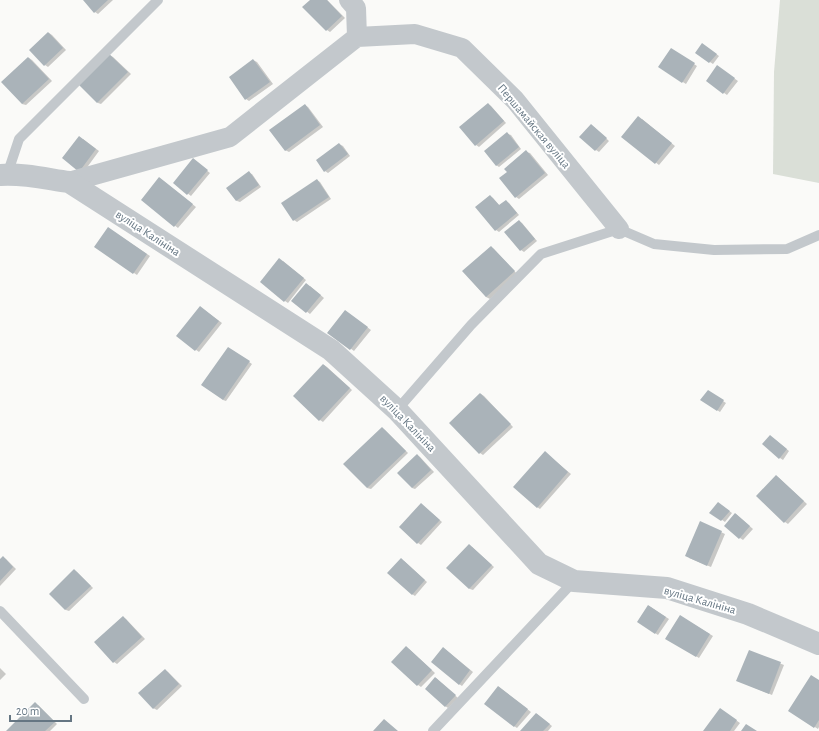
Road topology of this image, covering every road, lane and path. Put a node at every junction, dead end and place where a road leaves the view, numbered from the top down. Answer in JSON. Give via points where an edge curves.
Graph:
{"nodes":[{"id":1,"x":158,"y":0,"type":"edge"},
{"id":2,"x":349,"y":0,"type":"edge"},
{"id":3,"x":357,"y":37,"type":"junction"},
{"id":4,"x":3,"y":175,"type":"edge"},
{"id":5,"x":69,"y":182,"type":"junction"},
{"id":6,"x":619,"y":229,"type":"junction"},
{"id":7,"x":819,"y":235,"type":"edge"},
{"id":8,"x":397,"y":410,"type":"junction"},
{"id":9,"x":574,"y":581,"type":"junction"},
{"id":10,"x":0,"y":611,"type":"edge"},
{"id":11,"x":819,"y":644,"type":"edge"},
{"id":12,"x":84,"y":699,"type":"dead end"},
{"id":13,"x":433,"y":731,"type":"edge"}],
"edges":[{"from":1,"to":4,"type":"lane","via":[[20,139]]},
{"from":2,"to":3,"type":"street","via":[[356,8]]},
{"from":3,"to":5,"type":"street","via":[[230,138]]},
{"from":3,"to":6,"type":"street","name":"Першамайская вуліца","via":[[415,34],[462,48],[515,100]]},
{"from":4,"to":5,"type":"street","name":"вуліца Калініна"},
{"from":5,"to":8,"type":"street","name":"вуліца Калініна","via":[[332,350]]},
{"from":6,"to":7,"type":"lane","via":[[654,244],[714,250],[787,250]]},
{"from":6,"to":8,"type":"lane","via":[[541,254],[471,325]]},
{"from":8,"to":9,"type":"street","name":"вуліца Калініна","via":[[539,564]]},
{"from":9,"to":11,"type":"street","name":"вуліца Калініна","via":[[668,588],[748,614]]},
{"from":9,"to":13,"type":"lane"},
{"from":10,"to":12,"type":"lane"}]}
